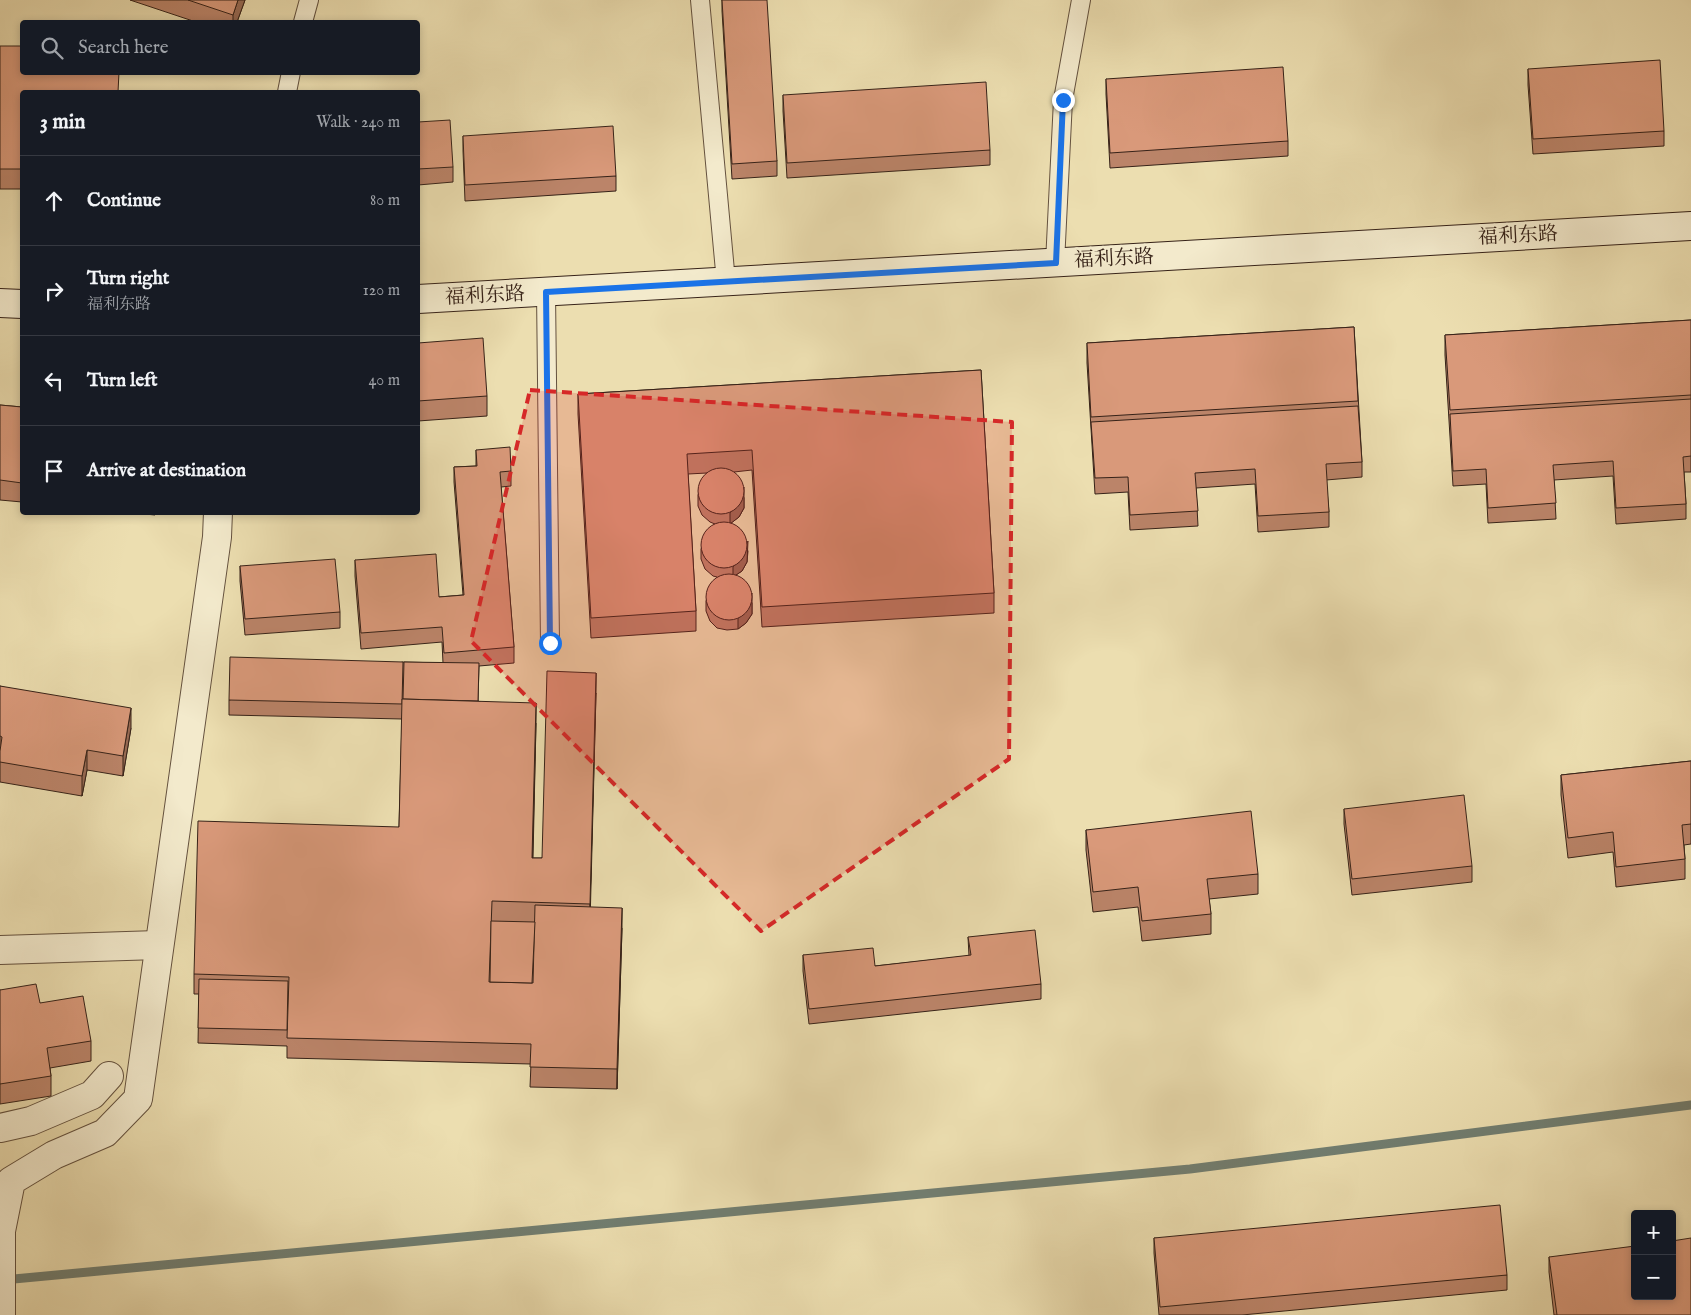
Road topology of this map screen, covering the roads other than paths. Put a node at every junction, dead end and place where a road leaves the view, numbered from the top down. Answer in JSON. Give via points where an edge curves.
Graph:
{"nodes":[{"id":1,"x":309,"y":0,"type":"edge"},
{"id":2,"x":700,"y":0,"type":"edge"},
{"id":3,"x":1081,"y":0,"type":"edge"},
{"id":4,"x":304,"y":20,"type":"edge"},
{"id":5,"x":291,"y":75,"type":"edge"},
{"id":6,"x":288,"y":90,"type":"edge"},
{"id":7,"x":1691,"y":226,"type":"edge"},
{"id":8,"x":1056,"y":263,"type":"junction"},
{"id":9,"x":726,"y":282,"type":"junction"},
{"id":10,"x":546,"y":292,"type":"junction"},
{"id":11,"x":420,"y":300,"type":"edge"},
{"id":12,"x":0,"y":303,"type":"edge"},
{"id":13,"x":20,"y":304,"type":"edge"},
{"id":14,"x":218,"y":515,"type":"edge"},
{"id":15,"x":550,"y":643,"type":"dead end"},
{"id":16,"x":158,"y":945,"type":"junction"},
{"id":17,"x":0,"y":950,"type":"edge"},
{"id":18,"x":109,"y":1076,"type":"dead end"},
{"id":19,"x":0,"y":1128,"type":"edge"},
{"id":20,"x":6,"y":1181,"type":"edge"},
{"id":21,"x":1,"y":1315,"type":"edge"}],
"edges":[{"from":1,"to":4,"type":"lane"},
{"from":2,"to":9,"type":"lane"},
{"from":3,"to":8,"type":"lane","via":[[1063,100]]},
{"from":5,"to":6,"type":"lane"},
{"from":7,"to":8,"type":"main road","name":"福利东路"},
{"from":8,"to":9,"type":"main road","name":"福利东路"},
{"from":9,"to":10,"type":"main road","name":"福利东路"},
{"from":10,"to":11,"type":"main road","name":"福利东路"},
{"from":10,"to":15,"type":"lane"},
{"from":12,"to":13,"type":"main road"},
{"from":14,"to":16,"type":"main road"},
{"from":16,"to":17,"type":"main road"},
{"from":16,"to":20,"type":"main road","via":[[138,1099],[105,1133]]},
{"from":18,"to":19,"type":"main road","via":[[92,1095],[31,1121]]},
{"from":20,"to":21,"type":"main road","via":[[1,1231]]}]}
